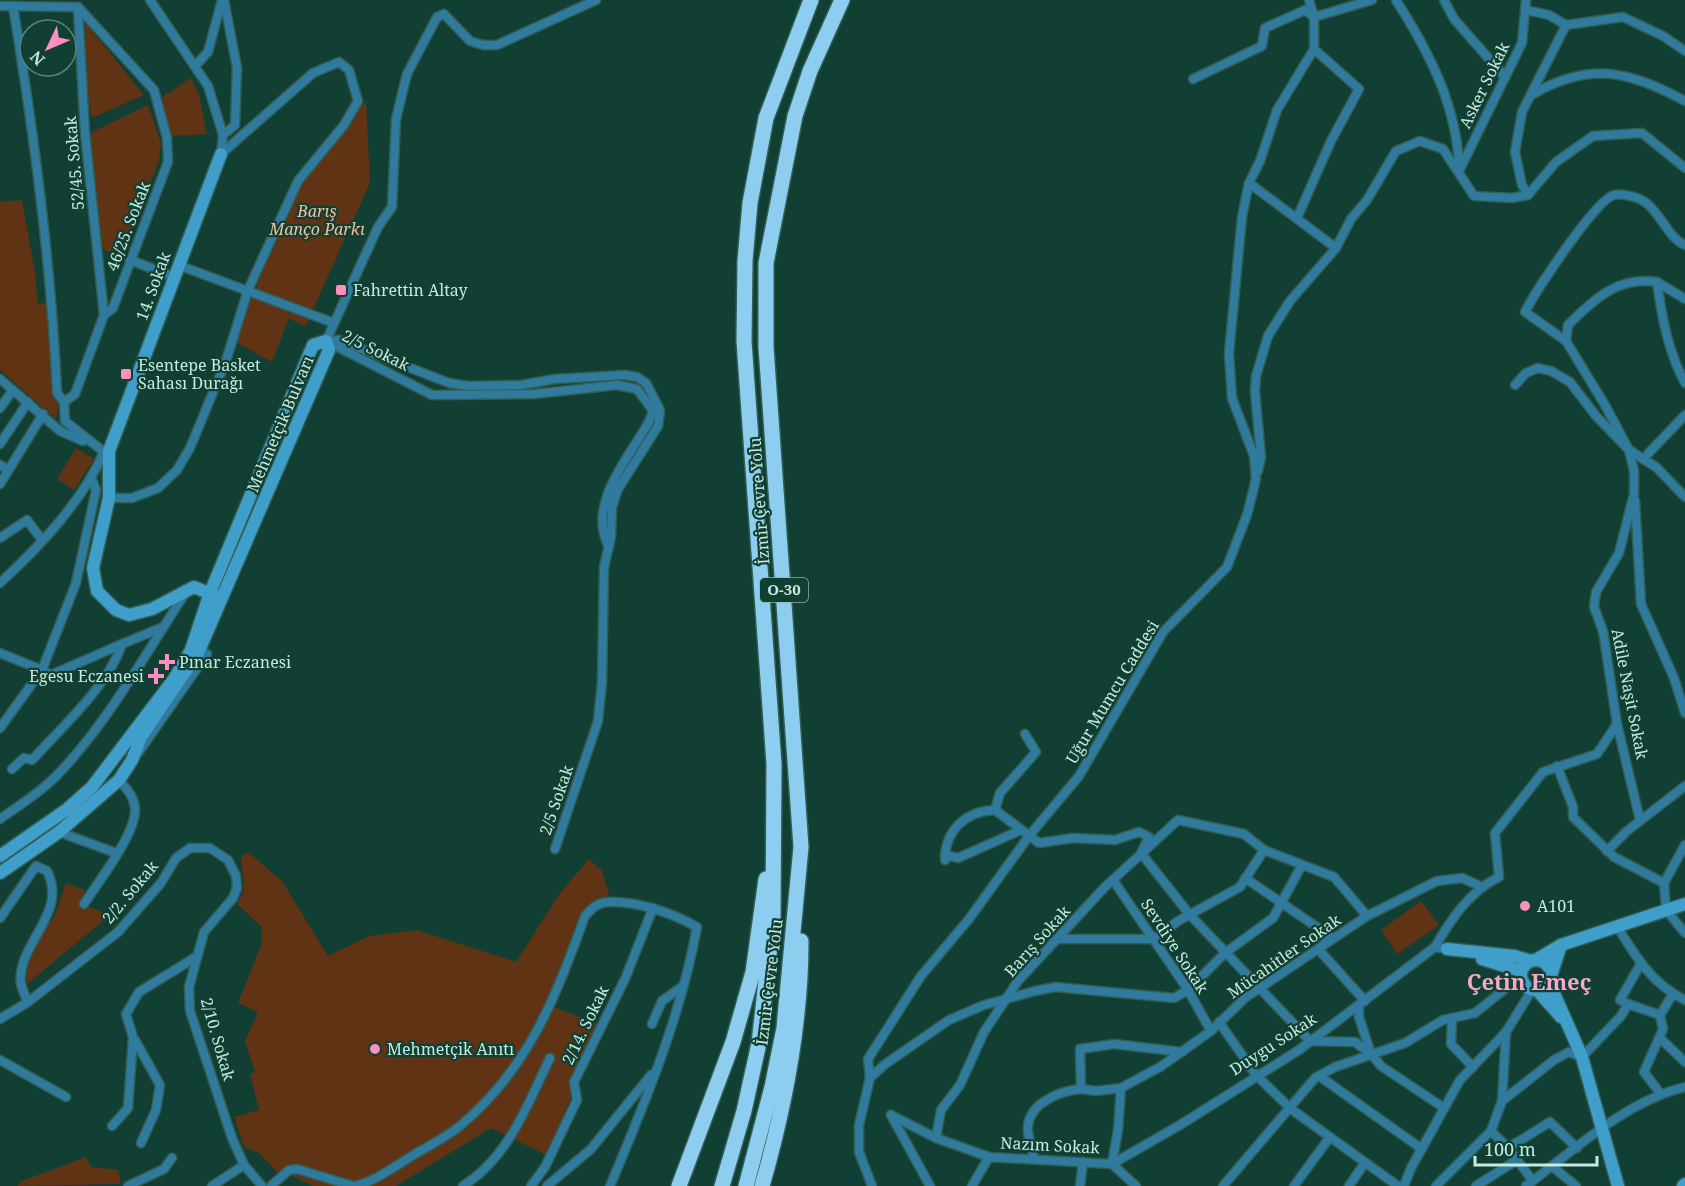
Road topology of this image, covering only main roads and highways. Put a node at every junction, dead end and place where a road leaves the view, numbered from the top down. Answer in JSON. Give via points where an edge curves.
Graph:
{"nodes":[{"id":1,"x":811,"y":0,"type":"edge"},
{"id":2,"x":842,"y":0,"type":"edge"},
{"id":3,"x":773,"y":838,"type":"junction"},
{"id":4,"x":801,"y":847,"type":"junction"},
{"id":5,"x":679,"y":1186,"type":"edge"},
{"id":6,"x":722,"y":1186,"type":"edge"},
{"id":7,"x":746,"y":1186,"type":"edge"},
{"id":8,"x":762,"y":1186,"type":"edge"}],
"edges":[{"from":1,"to":3,"type":"highway","name":"İzmir Çevre Yolu","number":"O-30","via":[[766,117],[750,203],[745,261],[744,341],[774,764]]},
{"from":2,"to":4,"type":"highway","name":"İzmir Çevre Yolu","number":"O-30","via":[[795,116],[766,263],[766,347]]},
{"from":3,"to":5,"type":"highway","via":[[753,972],[733,1042]]},
{"from":3,"to":6,"type":"highway","name":"İzmir Çevre Yolu","number":"O-30","via":[[773,919],[767,989],[744,1111]]},
{"from":4,"to":7,"type":"highway","name":"İzmir Çevre Yolu","number":"O-30","via":[[784,1028]]},
{"from":4,"to":8,"type":"highway","via":[[801,974],[795,1030],[786,1096]]}]}
